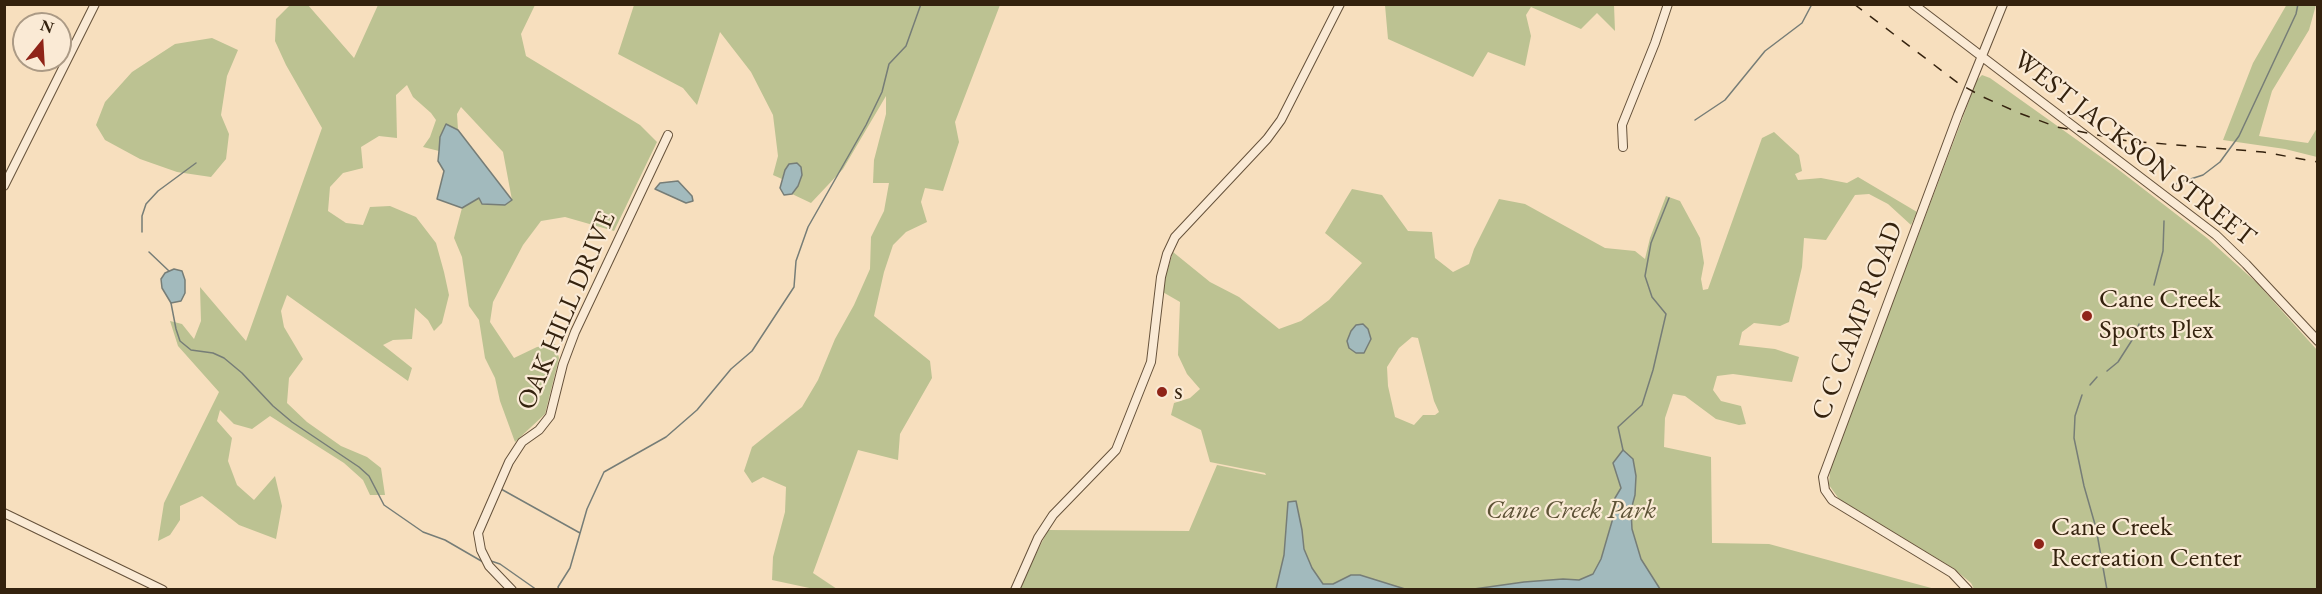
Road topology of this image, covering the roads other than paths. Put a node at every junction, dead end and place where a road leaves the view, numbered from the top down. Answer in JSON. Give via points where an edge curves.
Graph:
{"nodes":[{"id":1,"x":95,"y":4,"type":"edge"},
{"id":2,"x":1340,"y":4,"type":"edge"},
{"id":3,"x":1668,"y":4,"type":"edge"},
{"id":4,"x":1913,"y":4,"type":"edge"},
{"id":5,"x":2003,"y":4,"type":"edge"},
{"id":6,"x":1983,"y":57,"type":"junction"},
{"id":7,"x":668,"y":135,"type":"dead end"},
{"id":8,"x":1623,"y":147,"type":"dead end"},
{"id":9,"x":4,"y":186,"type":"edge"},
{"id":10,"x":2318,"y":341,"type":"edge"},
{"id":11,"x":4,"y":513,"type":"edge"},
{"id":12,"x":163,"y":590,"type":"edge"},
{"id":13,"x":512,"y":590,"type":"edge"},
{"id":14,"x":1015,"y":590,"type":"edge"},
{"id":15,"x":1968,"y":590,"type":"edge"}],
"edges":[{"from":1,"to":9,"type":"street"},
{"from":2,"to":14,"type":"street","via":[[1281,120],[1175,237],[1161,277],[1151,362],[1116,450],[1053,515]]},
{"from":3,"to":8,"type":"street","via":[[1622,125]]},
{"from":4,"to":6,"type":"street","name":"WEST JACKSON STREET"},
{"from":5,"to":6,"type":"street","name":"C C CAMP ROAD"},
{"from":6,"to":10,"type":"street","name":"WEST JACKSON STREET","via":[[2216,235]]},
{"from":6,"to":15,"type":"street","name":"C C CAMP ROAD","via":[[1822,477],[1832,500],[1952,573]]},
{"from":7,"to":13,"type":"street","name":"OAK HILL DRIVE","via":[[576,332],[563,363],[550,416],[522,442],[509,462],[478,533],[489,566]]},
{"from":11,"to":12,"type":"street"}]}
